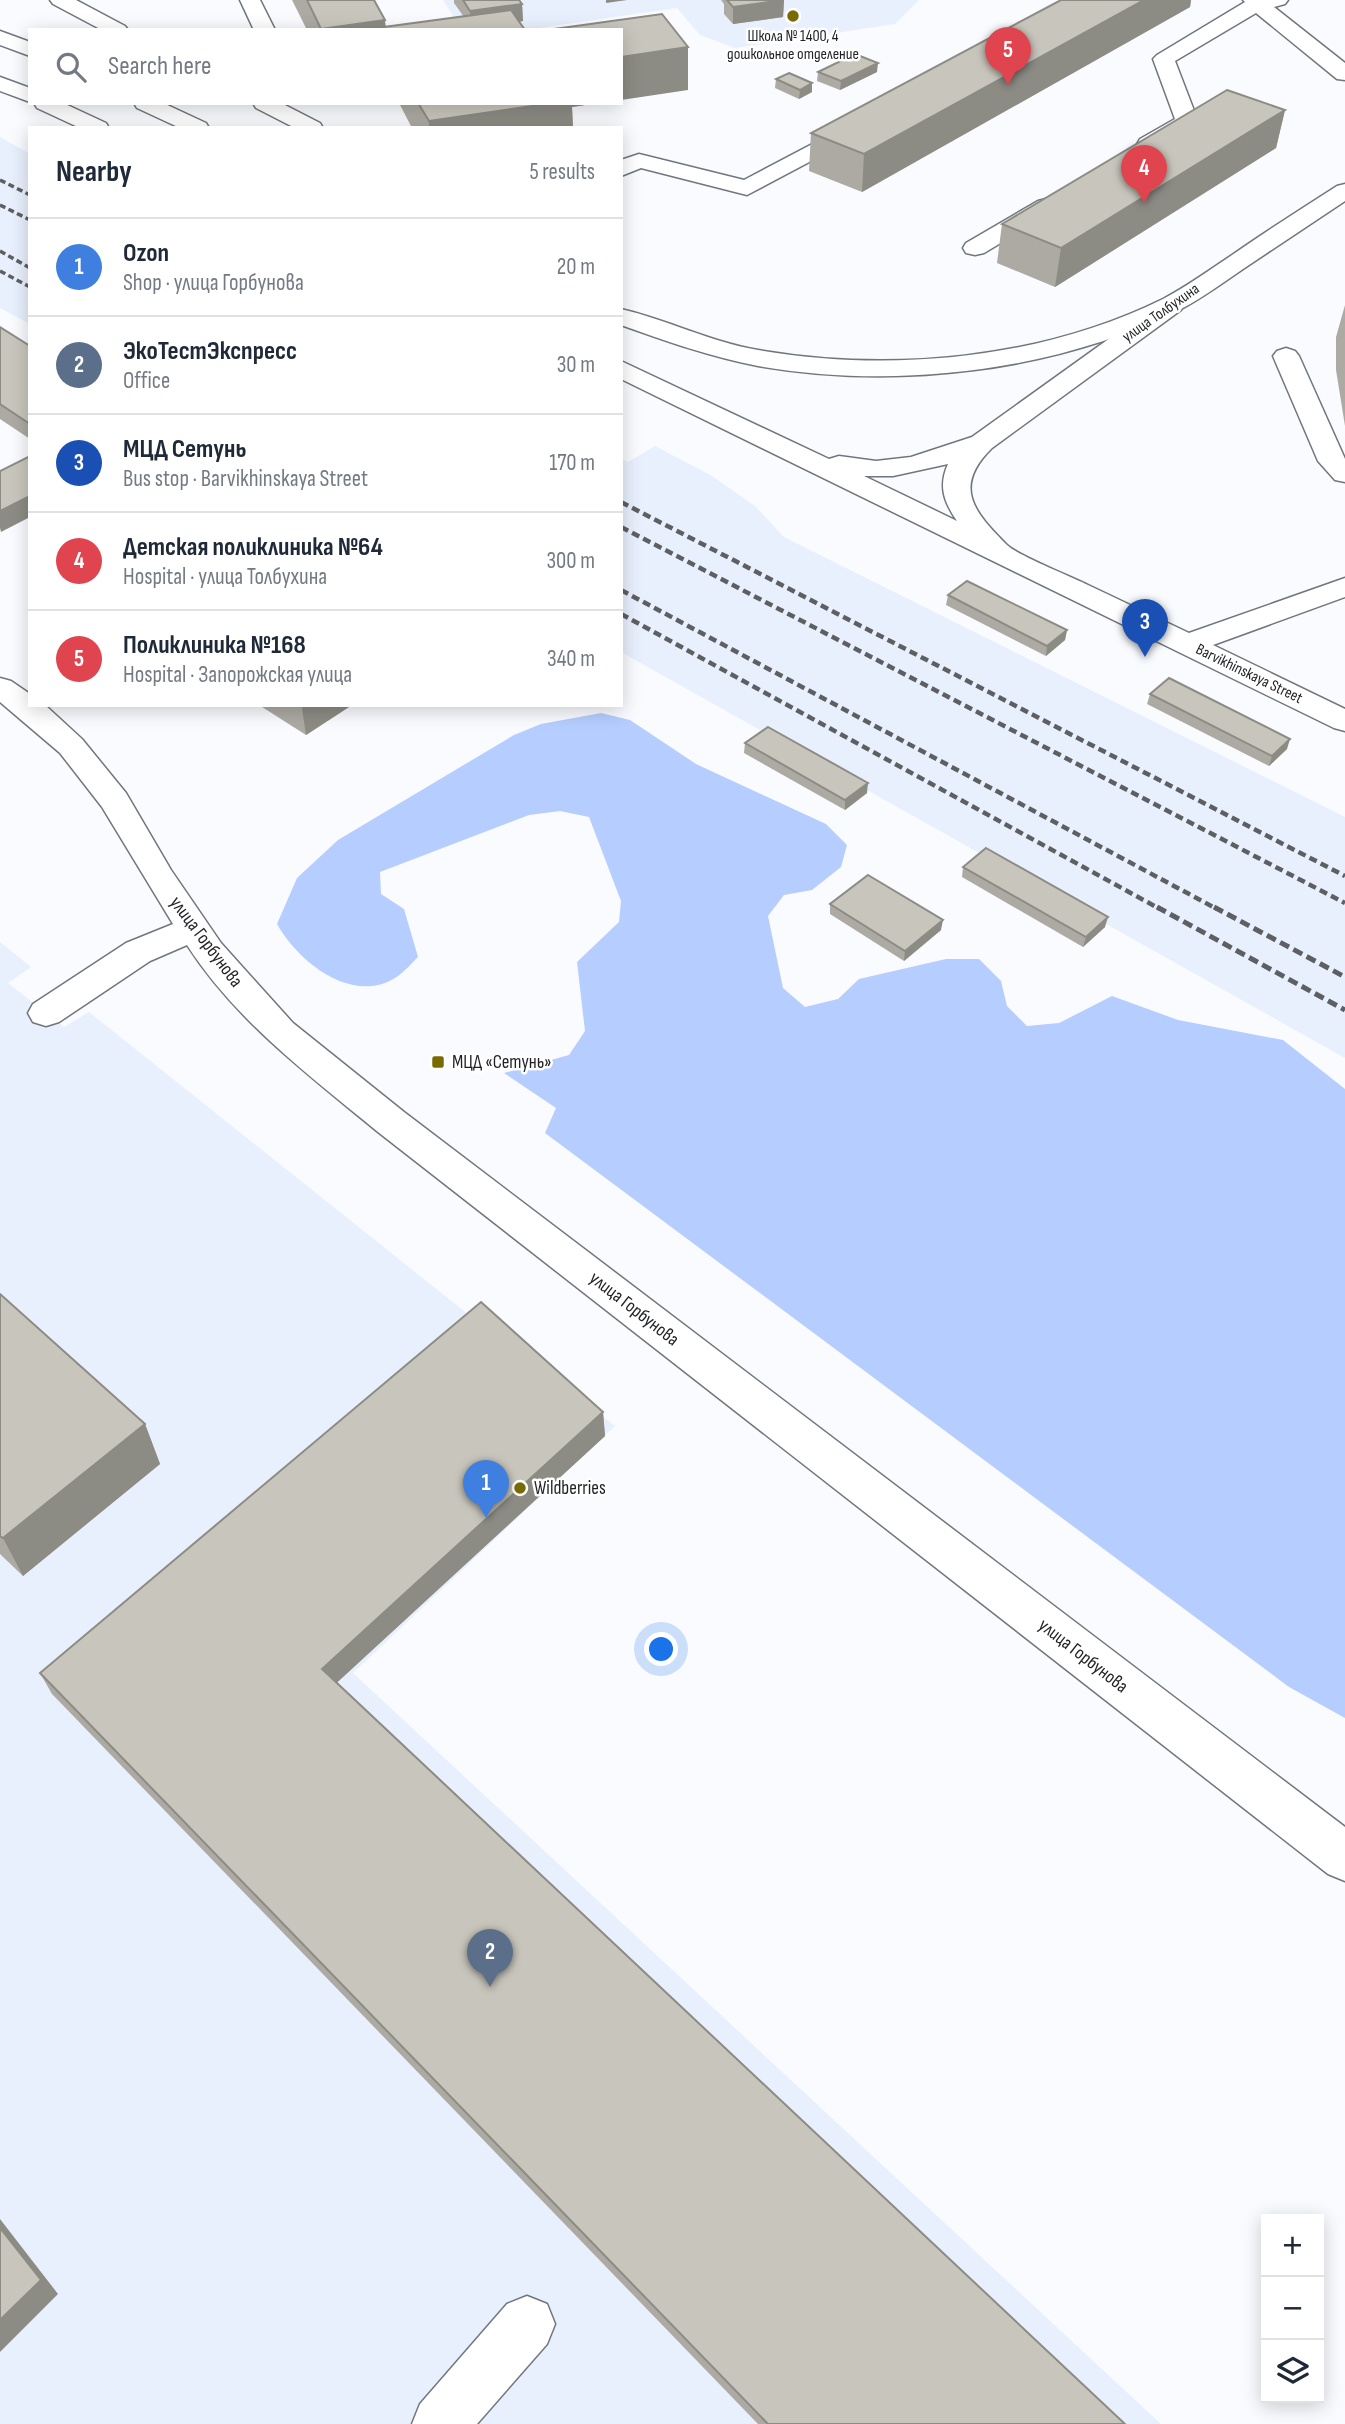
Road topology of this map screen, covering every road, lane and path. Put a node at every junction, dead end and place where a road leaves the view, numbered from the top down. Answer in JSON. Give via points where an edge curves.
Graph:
{"nodes":[{"id":1,"x":60,"y":0,"type":"edge"},
{"id":2,"x":250,"y":0,"type":"edge"},
{"id":3,"x":1263,"y":1,"type":"edge"},
{"id":4,"x":114,"y":28,"type":"edge"},
{"id":5,"x":264,"y":28,"type":"edge"},
{"id":6,"x":0,"y":37,"type":"edge"},
{"id":7,"x":28,"y":49,"type":"edge"},
{"id":8,"x":1345,"y":74,"type":"edge"},
{"id":9,"x":0,"y":83,"type":"edge"},
{"id":10,"x":28,"y":95,"type":"edge"},
{"id":11,"x":49,"y":105,"type":"edge"},
{"id":12,"x":149,"y":105,"type":"edge"},
{"id":13,"x":268,"y":105,"type":"edge"},
{"id":14,"x":304,"y":105,"type":"edge"},
{"id":15,"x":880,"y":116,"type":"edge"},
{"id":16,"x":94,"y":126,"type":"edge"},
{"id":17,"x":194,"y":126,"type":"edge"},
{"id":18,"x":310,"y":126,"type":"edge"},
{"id":19,"x":313,"y":126,"type":"edge"},
{"id":20,"x":1129,"y":156,"type":"edge"},
{"id":21,"x":623,"y":168,"type":"edge"},
{"id":22,"x":1070,"y":191,"type":"edge"},
{"id":23,"x":1345,"y":191,"type":"edge"},
{"id":24,"x":975,"y":248,"type":"dead end"},
{"id":25,"x":1171,"y":305,"type":"junction"},
{"id":26,"x":623,"y":317,"type":"edge"},
{"id":27,"x":1286,"y":356,"type":"dead end"},
{"id":28,"x":623,"y":370,"type":"edge"},
{"id":29,"x":982,"y":442,"type":"junction"},
{"id":30,"x":793,"y":452,"type":"junction"},
{"id":31,"x":1345,"y":474,"type":"edge"},
{"id":32,"x":1002,"y":553,"type":"junction"},
{"id":33,"x":1345,"y":587,"type":"edge"},
{"id":34,"x":1188,"y":644,"type":"junction"},
{"id":35,"x":0,"y":688,"type":"edge"},
{"id":36,"x":1345,"y":721,"type":"edge"},
{"id":37,"x":193,"y":929,"type":"junction"},
{"id":38,"x":46,"y":1013,"type":"dead end"},
{"id":39,"x":1345,"y":1857,"type":"edge"},
{"id":40,"x":527,"y":2324,"type":"dead end"},
{"id":41,"x":440,"y":2424,"type":"edge"}],
"edges":[{"from":1,"to":4,"type":"street"},
{"from":2,"to":5,"type":"street"},
{"from":3,"to":8,"type":"street"},
{"from":3,"to":20,"type":"street","via":[[1164,59],[1188,121]]},
{"from":6,"to":7,"type":"street"},
{"from":9,"to":10,"type":"street"},
{"from":11,"to":16,"type":"street"},
{"from":12,"to":17,"type":"street"},
{"from":13,"to":18,"type":"street"},
{"from":14,"to":19,"type":"street"},
{"from":15,"to":21,"type":"street","via":[[747,188],[639,161]]},
{"from":22,"to":24,"type":"street"},
{"from":23,"to":25,"type":"street","name":"улица Толбухина"},
{"from":25,"to":26,"type":"street","via":[[1114,329],[1013,355],[944,365],[852,368],[760,358],[700,345]]},
{"from":25,"to":29,"type":"street","name":"улица Толбухина"},
{"from":27,"to":31,"type":"street","via":[[1332,461]]},
{"from":28,"to":30,"type":"street"},
{"from":29,"to":30,"type":"street","name":"улица Толбухина","via":[[941,459],[885,470],[853,468]]},
{"from":29,"to":32,"type":"street","name":"улица Толбухина","via":[[958,470],[955,487],[962,510]]},
{"from":30,"to":32,"type":"street","name":"Barvikhinskaya Street"},
{"from":32,"to":34,"type":"street","name":"Barvikhinskaya Street"},
{"from":33,"to":34,"type":"street"},
{"from":34,"to":36,"type":"street","name":"Barvikhinskaya Street"},
{"from":35,"to":37,"type":"street","name":"улица Горбунова","via":[[71,746],[115,801]]},
{"from":37,"to":38,"type":"street","via":[[138,952]]},
{"from":37,"to":39,"type":"street","name":"улица Горбунова","via":[[290,1041]]},
{"from":40,"to":41,"type":"street"}]}
